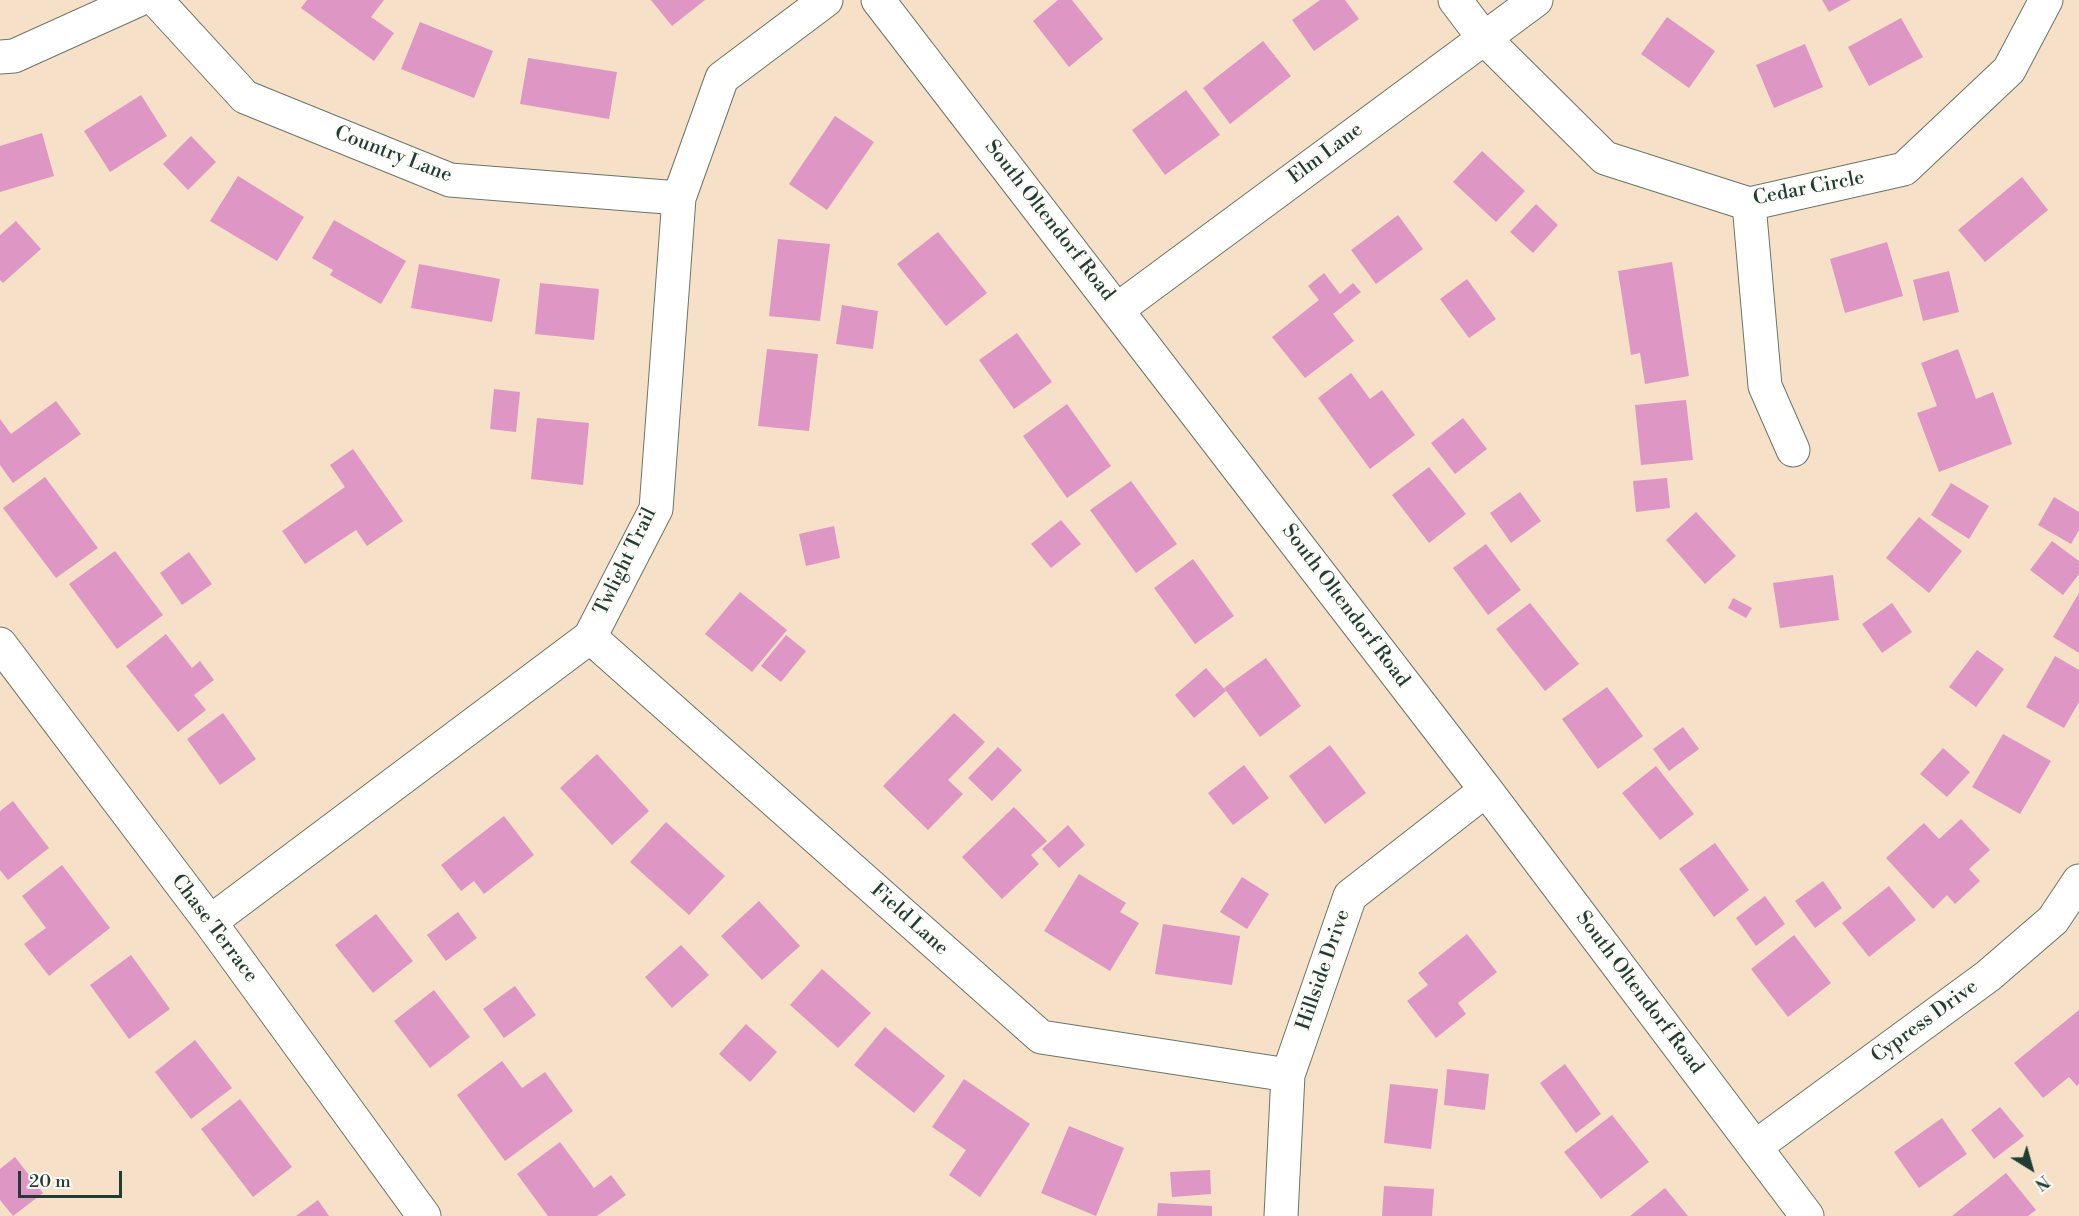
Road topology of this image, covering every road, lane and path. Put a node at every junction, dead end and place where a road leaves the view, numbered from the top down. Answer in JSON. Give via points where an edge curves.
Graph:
{"nodes":[{"id":1,"x":138,"y":0,"type":"edge"},
{"id":2,"x":156,"y":0,"type":"edge"},
{"id":3,"x":826,"y":0,"type":"edge"},
{"id":4,"x":878,"y":0,"type":"edge"},
{"id":5,"x":1455,"y":0,"type":"edge"},
{"id":6,"x":1536,"y":0,"type":"edge"},
{"id":7,"x":2046,"y":0,"type":"edge"},
{"id":8,"x":1483,"y":37,"type":"junction"},
{"id":9,"x":0,"y":57,"type":"edge"},
{"id":10,"x":679,"y":198,"type":"junction"},
{"id":11,"x":1749,"y":204,"type":"junction"},
{"id":12,"x":1118,"y":309,"type":"junction"},
{"id":13,"x":1793,"y":450,"type":"dead end"},
{"id":14,"x":590,"y":637,"type":"junction"},
{"id":15,"x":0,"y":644,"type":"edge"},
{"id":16,"x":1486,"y":790,"type":"junction"},
{"id":17,"x":2079,"y":881,"type":"edge"},
{"id":18,"x":210,"y":922,"type":"junction"},
{"id":19,"x":1288,"y":1075,"type":"junction"},
{"id":20,"x":1755,"y":1147,"type":"junction"},
{"id":21,"x":424,"y":1216,"type":"edge"},
{"id":22,"x":1281,"y":1216,"type":"edge"},
{"id":23,"x":1807,"y":1216,"type":"edge"}],
"edges":[{"from":1,"to":9,"type":"street","via":[[14,56]]},
{"from":2,"to":10,"type":"street","name":"Country Lane","via":[[245,97],[450,180]]},
{"from":3,"to":10,"type":"street","name":"Twlight Trail","via":[[722,78]]},
{"from":4,"to":12,"type":"street","name":"South Oltendorf Road"},
{"from":5,"to":8,"type":"street","name":"Cedar Circle"},
{"from":6,"to":8,"type":"street","name":"Elm Lane"},
{"from":7,"to":11,"type":"street","name":"Cedar Circle","via":[[2009,70],[1904,170]]},
{"from":8,"to":11,"type":"street","name":"Cedar Circle","via":[[1605,158]]},
{"from":8,"to":12,"type":"street","name":"Elm Lane"},
{"from":10,"to":14,"type":"street","name":"Twlight Trail","via":[[656,509]]},
{"from":11,"to":13,"type":"street","via":[[1765,386]]},
{"from":12,"to":16,"type":"street","name":"South Oltendorf Road"},
{"from":14,"to":18,"type":"street","name":"Twlight Trail"},
{"from":14,"to":19,"type":"street","name":"Field Lane","via":[[1041,1037]]},
{"from":15,"to":18,"type":"street","name":"Chase Terrace"},
{"from":16,"to":19,"type":"street","name":"Hillside Drive","via":[[1350,896]]},
{"from":16,"to":20,"type":"street","name":"South Oltendorf Road"},
{"from":17,"to":20,"type":"street","name":"Cypress Drive","via":[[2054,921],[1988,976]]},
{"from":18,"to":21,"type":"street","name":"Chase Terrace"},
{"from":19,"to":22,"type":"street","name":"Hillside Drive"},
{"from":20,"to":23,"type":"street","name":"South Oltendorf Road"}]}
